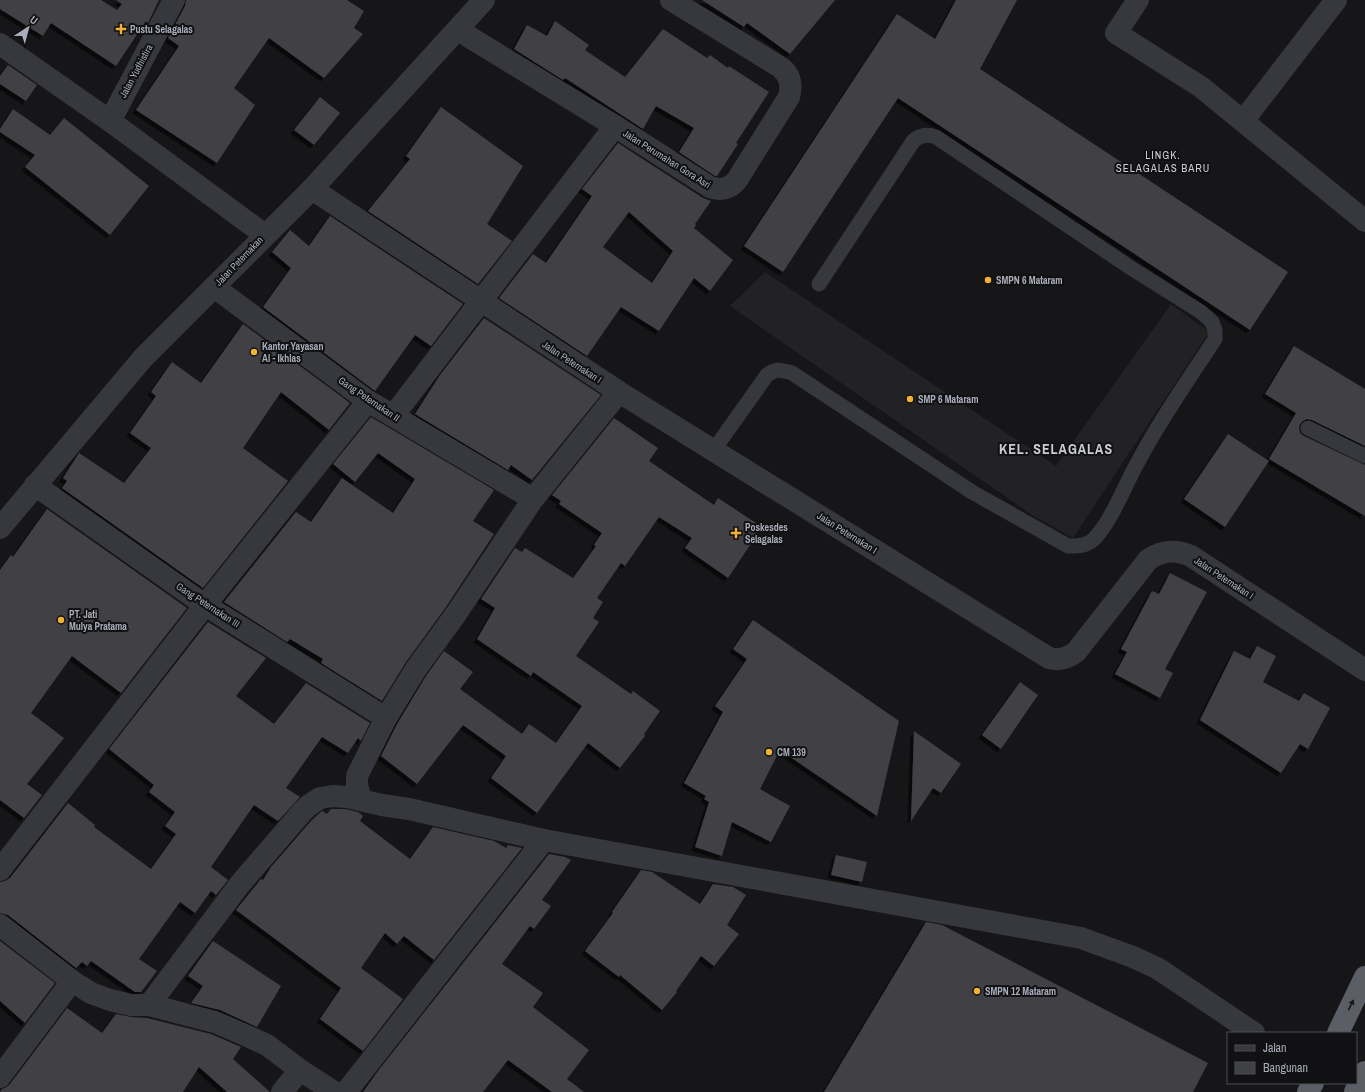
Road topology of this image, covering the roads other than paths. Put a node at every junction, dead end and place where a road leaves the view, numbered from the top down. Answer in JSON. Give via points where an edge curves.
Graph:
{"nodes":[{"id":1,"x":174,"y":0,"type":"edge"},
{"id":2,"x":484,"y":0,"type":"edge"},
{"id":3,"x":671,"y":0,"type":"edge"},
{"id":4,"x":1138,"y":0,"type":"edge"},
{"id":5,"x":1336,"y":0,"type":"edge"},
{"id":6,"x":458,"y":30,"type":"junction"},
{"id":7,"x":0,"y":44,"type":"edge"},
{"id":8,"x":110,"y":121,"type":"junction"},
{"id":9,"x":1243,"y":121,"type":"junction"},
{"id":10,"x":615,"y":126,"type":"junction"},
{"id":11,"x":312,"y":188,"type":"junction"},
{"id":12,"x":1365,"y":222,"type":"edge"},
{"id":13,"x":265,"y":235,"type":"junction"},
{"id":14,"x":819,"y":284,"type":"dead end"},
{"id":15,"x":214,"y":287,"type":"junction"},
{"id":16,"x":481,"y":302,"type":"junction"},
{"id":17,"x":619,"y":392,"type":"junction"},
{"id":18,"x":368,"y":400,"type":"junction"},
{"id":19,"x":393,"y":416,"type":"junction"},
{"id":20,"x":1308,"y":428,"type":"dead end"},
{"id":21,"x":713,"y":451,"type":"junction"},
{"id":22,"x":1365,"y":456,"type":"edge"},
{"id":23,"x":35,"y":486,"type":"junction"},
{"id":24,"x":533,"y":499,"type":"junction"},
{"id":25,"x":0,"y":528,"type":"edge"},
{"id":26,"x":205,"y":604,"type":"junction"},
{"id":27,"x":1365,"y":670,"type":"edge"},
{"id":28,"x":386,"y":718,"type":"junction"},
{"id":29,"x":361,"y":800,"type":"junction"},
{"id":30,"x":544,"y":840,"type":"junction"},
{"id":31,"x":0,"y":870,"type":"edge"},
{"id":32,"x":0,"y":925,"type":"edge"},
{"id":33,"x":1365,"y":977,"type":"edge"},
{"id":34,"x":72,"y":981,"type":"junction"},
{"id":35,"x":149,"y":1005,"type":"junction"},
{"id":36,"x":1253,"y":1032,"type":"edge"},
{"id":37,"x":1338,"y":1032,"type":"edge"},
{"id":38,"x":300,"y":1070,"type":"junction"},
{"id":39,"x":1365,"y":1072,"type":"edge"},
{"id":40,"x":0,"y":1077,"type":"edge"},
{"id":41,"x":282,"y":1092,"type":"edge"},
{"id":42,"x":334,"y":1092,"type":"edge"},
{"id":43,"x":346,"y":1092,"type":"edge"},
{"id":44,"x":1355,"y":1092,"type":"edge"}],
"edges":[{"from":1,"to":8,"type":"street","name":"Jalan Yudhistira"},
{"from":2,"to":6,"type":"street","name":"Jalan Peternakan"},
{"from":3,"to":10,"type":"street","name":"Jalan Perumahan Gora Asri","via":[[783,69],[790,82],[789,97],[736,180],[723,189],[710,187]]},
{"from":4,"to":9,"type":"street","via":[[1116,33],[1201,87]]},
{"from":5,"to":9,"type":"street"},
{"from":6,"to":10,"type":"street","name":"Jalan Perumahan Gora Asri"},
{"from":6,"to":11,"type":"street","name":"Jalan Peternakan"},
{"from":7,"to":8,"type":"street"},
{"from":8,"to":13,"type":"street"},
{"from":9,"to":12,"type":"street"},
{"from":10,"to":16,"type":"street"},
{"from":11,"to":13,"type":"street","name":"Jalan Peternakan"},
{"from":11,"to":16,"type":"street","name":"Jalan Peternakan I"},
{"from":13,"to":15,"type":"street","name":"Jalan Peternakan"},
{"from":14,"to":21,"type":"lane","via":[[914,140],[928,134],[1201,312],[1212,322],[1215,339],[1139,459],[1106,522],[1093,540],[1080,546],[1068,546],[972,492],[792,373],[774,370],[767,375]]},
{"from":15,"to":18,"type":"street","name":"Gang Peternakan II"},
{"from":15,"to":23,"type":"street","name":"Jalan Peternakan","via":[[143,358]]},
{"from":16,"to":17,"type":"street","name":"Jalan Peternakan I"},
{"from":16,"to":19,"type":"street"},
{"from":17,"to":21,"type":"street","name":"Jalan Peternakan I"},
{"from":17,"to":24,"type":"street"},
{"from":18,"to":19,"type":"street","name":"Gang Peternakan II"},
{"from":18,"to":26,"type":"street"},
{"from":19,"to":24,"type":"street","name":"Gang Peternakan II"},
{"from":20,"to":22,"type":"lane"},
{"from":21,"to":27,"type":"street","name":"Jalan Peternakan I","via":[[1049,658],[1065,658],[1076,652],[1143,564],[1153,556],[1172,551],[1191,556]]},
{"from":23,"to":25,"type":"street","name":"Jalan Peternakan"},
{"from":23,"to":26,"type":"street","name":"Gang Peternakan III"},
{"from":24,"to":28,"type":"street"},
{"from":26,"to":28,"type":"street","name":"Gang Peternakan III"},
{"from":26,"to":31,"type":"street"},
{"from":28,"to":29,"type":"street","via":[[357,776]]},
{"from":29,"to":30,"type":"street"},
{"from":29,"to":35,"type":"street","via":[[330,796],[320,798],[308,806],[240,884]]},
{"from":30,"to":36,"type":"street","via":[[1081,938],[1157,968]]},
{"from":30,"to":43,"type":"street"},
{"from":32,"to":34,"type":"street"},
{"from":37,"to":33,"type":"highway","one_way":true},
{"from":34,"to":35,"type":"street","via":[[91,993],[110,1000],[130,1005]]},
{"from":34,"to":40,"type":"street"},
{"from":35,"to":38,"type":"street","via":[[215,1022],[243,1034],[267,1045]]},
{"from":38,"to":41,"type":"street"},
{"from":38,"to":42,"type":"street"},
{"from":39,"to":44,"type":"highway"}]}
